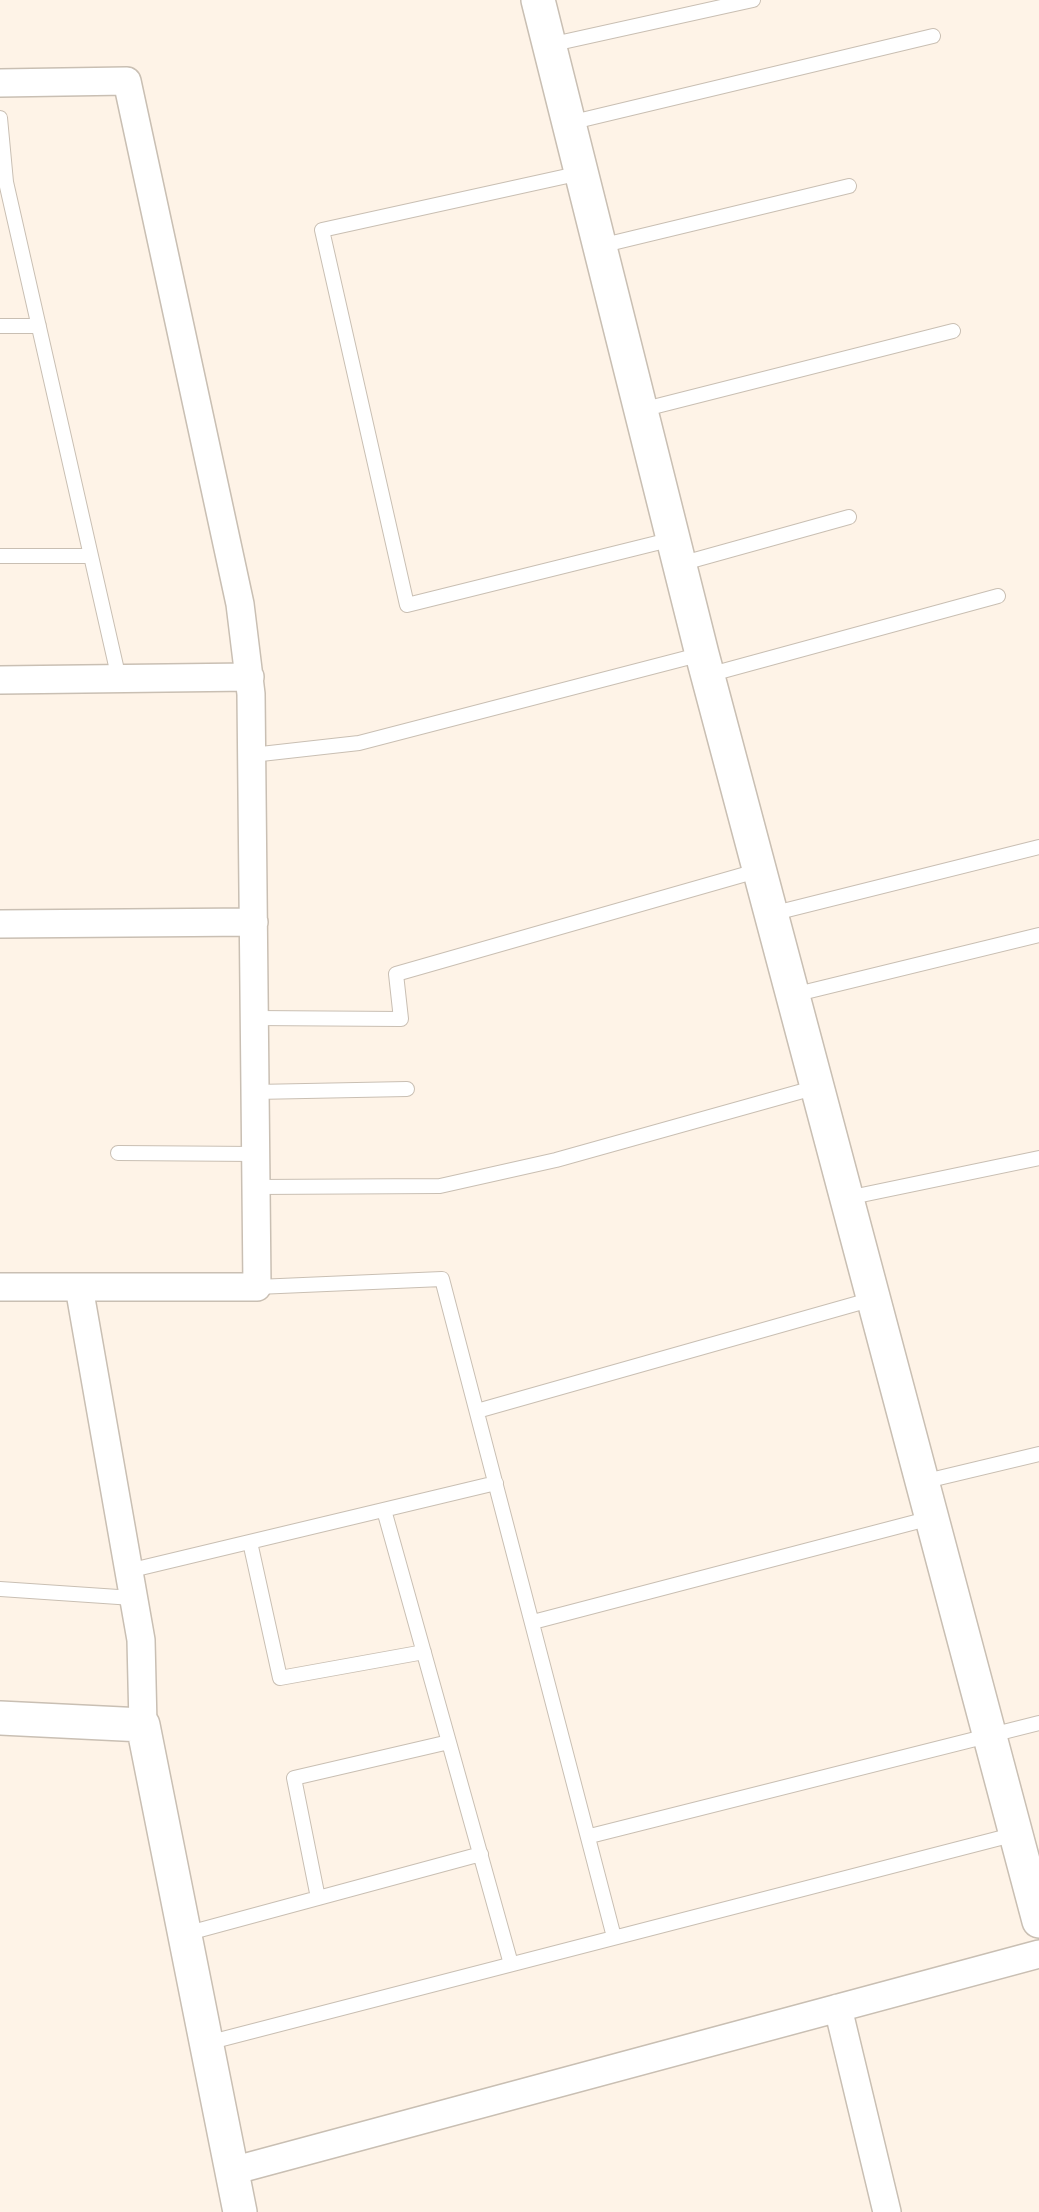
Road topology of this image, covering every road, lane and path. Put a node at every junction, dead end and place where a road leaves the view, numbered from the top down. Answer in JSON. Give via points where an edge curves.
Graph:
{"nodes":[{"id":1,"x":538,"y":0,"type":"edge"},
{"id":2,"x":753,"y":0,"type":"edge"},
{"id":3,"x":933,"y":36,"type":"dead end"},
{"id":4,"x":549,"y":45,"type":"junction"},
{"id":5,"x":0,"y":83,"type":"edge"},
{"id":6,"x":0,"y":118,"type":"edge"},
{"id":7,"x":569,"y":123,"type":"junction"},
{"id":8,"x":582,"y":172,"type":"junction"},
{"id":9,"x":849,"y":186,"type":"dead end"},
{"id":10,"x":600,"y":246,"type":"junction"},
{"id":11,"x":0,"y":326,"type":"edge"},
{"id":12,"x":39,"y":326,"type":"junction"},
{"id":13,"x":953,"y":331,"type":"dead end"},
{"id":14,"x":641,"y":410,"type":"junction"},
{"id":15,"x":849,"y":517,"type":"dead end"},
{"id":16,"x":677,"y":552,"type":"junction"},
{"id":17,"x":0,"y":556,"type":"edge"},
{"id":18,"x":92,"y":556,"type":"junction"},
{"id":19,"x":998,"y":596,"type":"dead end"},
{"id":20,"x":705,"y":664,"type":"junction"},
{"id":21,"x":250,"y":677,"type":"junction"},
{"id":22,"x":119,"y":679,"type":"junction"},
{"id":23,"x":0,"y":680,"type":"edge"},
{"id":24,"x":252,"y":755,"type":"junction"},
{"id":25,"x":1039,"y":847,"type":"edge"},
{"id":26,"x":760,"y":870,"type":"junction"},
{"id":27,"x":771,"y":914,"type":"junction"},
{"id":28,"x":254,"y":922,"type":"junction"},
{"id":29,"x":0,"y":924,"type":"edge"},
{"id":30,"x":1039,"y":935,"type":"edge"},
{"id":31,"x":793,"y":995,"type":"junction"},
{"id":32,"x":254,"y":1018,"type":"junction"},
{"id":33,"x":818,"y":1087,"type":"junction"},
{"id":34,"x":407,"y":1089,"type":"dead end"},
{"id":35,"x":255,"y":1092,"type":"junction"},
{"id":36,"x":118,"y":1153,"type":"dead end"},
{"id":37,"x":256,"y":1154,"type":"junction"},
{"id":38,"x":1039,"y":1158,"type":"edge"},
{"id":39,"x":256,"y":1187,"type":"junction"},
{"id":40,"x":847,"y":1198,"type":"junction"},
{"id":41,"x":0,"y":1287,"type":"edge"},
{"id":42,"x":79,"y":1287,"type":"junction"},
{"id":43,"x":258,"y":1287,"type":"junction"},
{"id":44,"x":874,"y":1299,"type":"junction"},
{"id":45,"x":477,"y":1411,"type":"junction"},
{"id":46,"x":1039,"y":1455,"type":"edge"},
{"id":47,"x":922,"y":1482,"type":"junction"},
{"id":48,"x":496,"y":1483,"type":"junction"},
{"id":49,"x":384,"y":1510,"type":"junction"},
{"id":50,"x":932,"y":1517,"type":"junction"},
{"id":51,"x":250,"y":1542,"type":"junction"},
{"id":52,"x":128,"y":1571,"type":"junction"},
{"id":53,"x":0,"y":1589,"type":"edge"},
{"id":54,"x":133,"y":1598,"type":"junction"},
{"id":55,"x":533,"y":1623,"type":"junction"},
{"id":56,"x":424,"y":1652,"type":"junction"},
{"id":57,"x":0,"y":1718,"type":"edge"},
{"id":58,"x":1039,"y":1723,"type":"edge"},
{"id":59,"x":143,"y":1725,"type":"junction"},
{"id":60,"x":990,"y":1735,"type":"junction"},
{"id":61,"x":449,"y":1742,"type":"junction"},
{"id":62,"x":1016,"y":1834,"type":"junction"},
{"id":63,"x":590,"y":1836,"type":"junction"},
{"id":64,"x":481,"y":1854,"type":"junction"},
{"id":65,"x":318,"y":1898,"type":"junction"},
{"id":66,"x":1039,"y":1921,"type":"edge"},
{"id":67,"x":185,"y":1934,"type":"junction"},
{"id":68,"x":614,"y":1937,"type":"junction"},
{"id":69,"x":1039,"y":1954,"type":"edge"},
{"id":70,"x":511,"y":1964,"type":"junction"},
{"id":71,"x":838,"y":2008,"type":"junction"},
{"id":72,"x":207,"y":2043,"type":"junction"},
{"id":73,"x":232,"y":2171,"type":"junction"},
{"id":74,"x":240,"y":2212,"type":"edge"},
{"id":75,"x":887,"y":2212,"type":"edge"}],
"edges":[{"from":1,"to":4,"type":"street"},
{"from":2,"to":4,"type":"lane"},
{"from":3,"to":7,"type":"lane"},
{"from":4,"to":7,"type":"street"},
{"from":5,"to":21,"type":"street","via":[[127,81],[240,604]]},
{"from":6,"to":12,"type":"lane","via":[[6,182]]},
{"from":7,"to":8,"type":"street"},
{"from":8,"to":10,"type":"street"},
{"from":8,"to":16,"type":"lane","via":[[322,230],[407,606]]},
{"from":9,"to":10,"type":"lane"},
{"from":10,"to":14,"type":"street"},
{"from":11,"to":12,"type":"lane"},
{"from":12,"to":18,"type":"lane"},
{"from":13,"to":14,"type":"lane"},
{"from":14,"to":16,"type":"street"},
{"from":15,"to":16,"type":"lane"},
{"from":16,"to":20,"type":"street"},
{"from":17,"to":18,"type":"lane"},
{"from":18,"to":22,"type":"lane"},
{"from":19,"to":20,"type":"lane"},
{"from":20,"to":24,"type":"lane","via":[[359,743]]},
{"from":20,"to":26,"type":"street"},
{"from":21,"to":22,"type":"street"},
{"from":21,"to":24,"type":"street"},
{"from":22,"to":23,"type":"street"},
{"from":24,"to":28,"type":"street"},
{"from":25,"to":27,"type":"lane"},
{"from":26,"to":27,"type":"street"},
{"from":26,"to":32,"type":"lane","via":[[396,974],[401,1019]]},
{"from":27,"to":31,"type":"street"},
{"from":28,"to":29,"type":"street"},
{"from":28,"to":32,"type":"street"},
{"from":30,"to":31,"type":"lane"},
{"from":31,"to":33,"type":"street"},
{"from":32,"to":35,"type":"street"},
{"from":33,"to":39,"type":"lane","via":[[556,1160],[440,1186]]},
{"from":33,"to":40,"type":"street"},
{"from":34,"to":35,"type":"lane"},
{"from":35,"to":37,"type":"street"},
{"from":36,"to":37,"type":"lane"},
{"from":37,"to":39,"type":"street"},
{"from":38,"to":40,"type":"lane"},
{"from":39,"to":43,"type":"street"},
{"from":40,"to":44,"type":"street"},
{"from":41,"to":42,"type":"street"},
{"from":42,"to":43,"type":"street"},
{"from":42,"to":52,"type":"street"},
{"from":43,"to":45,"type":"lane","via":[[442,1279]]},
{"from":44,"to":45,"type":"lane"},
{"from":44,"to":47,"type":"street"},
{"from":45,"to":48,"type":"lane"},
{"from":46,"to":47,"type":"lane"},
{"from":47,"to":50,"type":"street"},
{"from":48,"to":49,"type":"lane"},
{"from":48,"to":55,"type":"lane"},
{"from":49,"to":51,"type":"lane"},
{"from":49,"to":56,"type":"lane"},
{"from":50,"to":55,"type":"lane"},
{"from":50,"to":60,"type":"street"},
{"from":51,"to":52,"type":"lane"},
{"from":51,"to":56,"type":"lane","via":[[280,1678]]},
{"from":52,"to":54,"type":"street"},
{"from":53,"to":54,"type":"lane"},
{"from":54,"to":59,"type":"street","via":[[141,1640]]},
{"from":55,"to":63,"type":"lane"},
{"from":56,"to":61,"type":"lane"},
{"from":57,"to":59,"type":"street"},
{"from":58,"to":60,"type":"lane"},
{"from":59,"to":67,"type":"street"},
{"from":60,"to":62,"type":"street"},
{"from":60,"to":63,"type":"lane"},
{"from":61,"to":64,"type":"lane"},
{"from":61,"to":65,"type":"lane","via":[[294,1778]]},
{"from":62,"to":66,"type":"street"},
{"from":62,"to":68,"type":"lane"},
{"from":63,"to":68,"type":"lane"},
{"from":64,"to":65,"type":"lane"},
{"from":64,"to":70,"type":"lane"},
{"from":65,"to":67,"type":"lane"},
{"from":67,"to":72,"type":"street"},
{"from":68,"to":70,"type":"lane"},
{"from":69,"to":71,"type":"street"},
{"from":70,"to":72,"type":"lane"},
{"from":71,"to":73,"type":"street"},
{"from":71,"to":75,"type":"street"},
{"from":72,"to":73,"type":"street"},
{"from":73,"to":74,"type":"street"}]}
